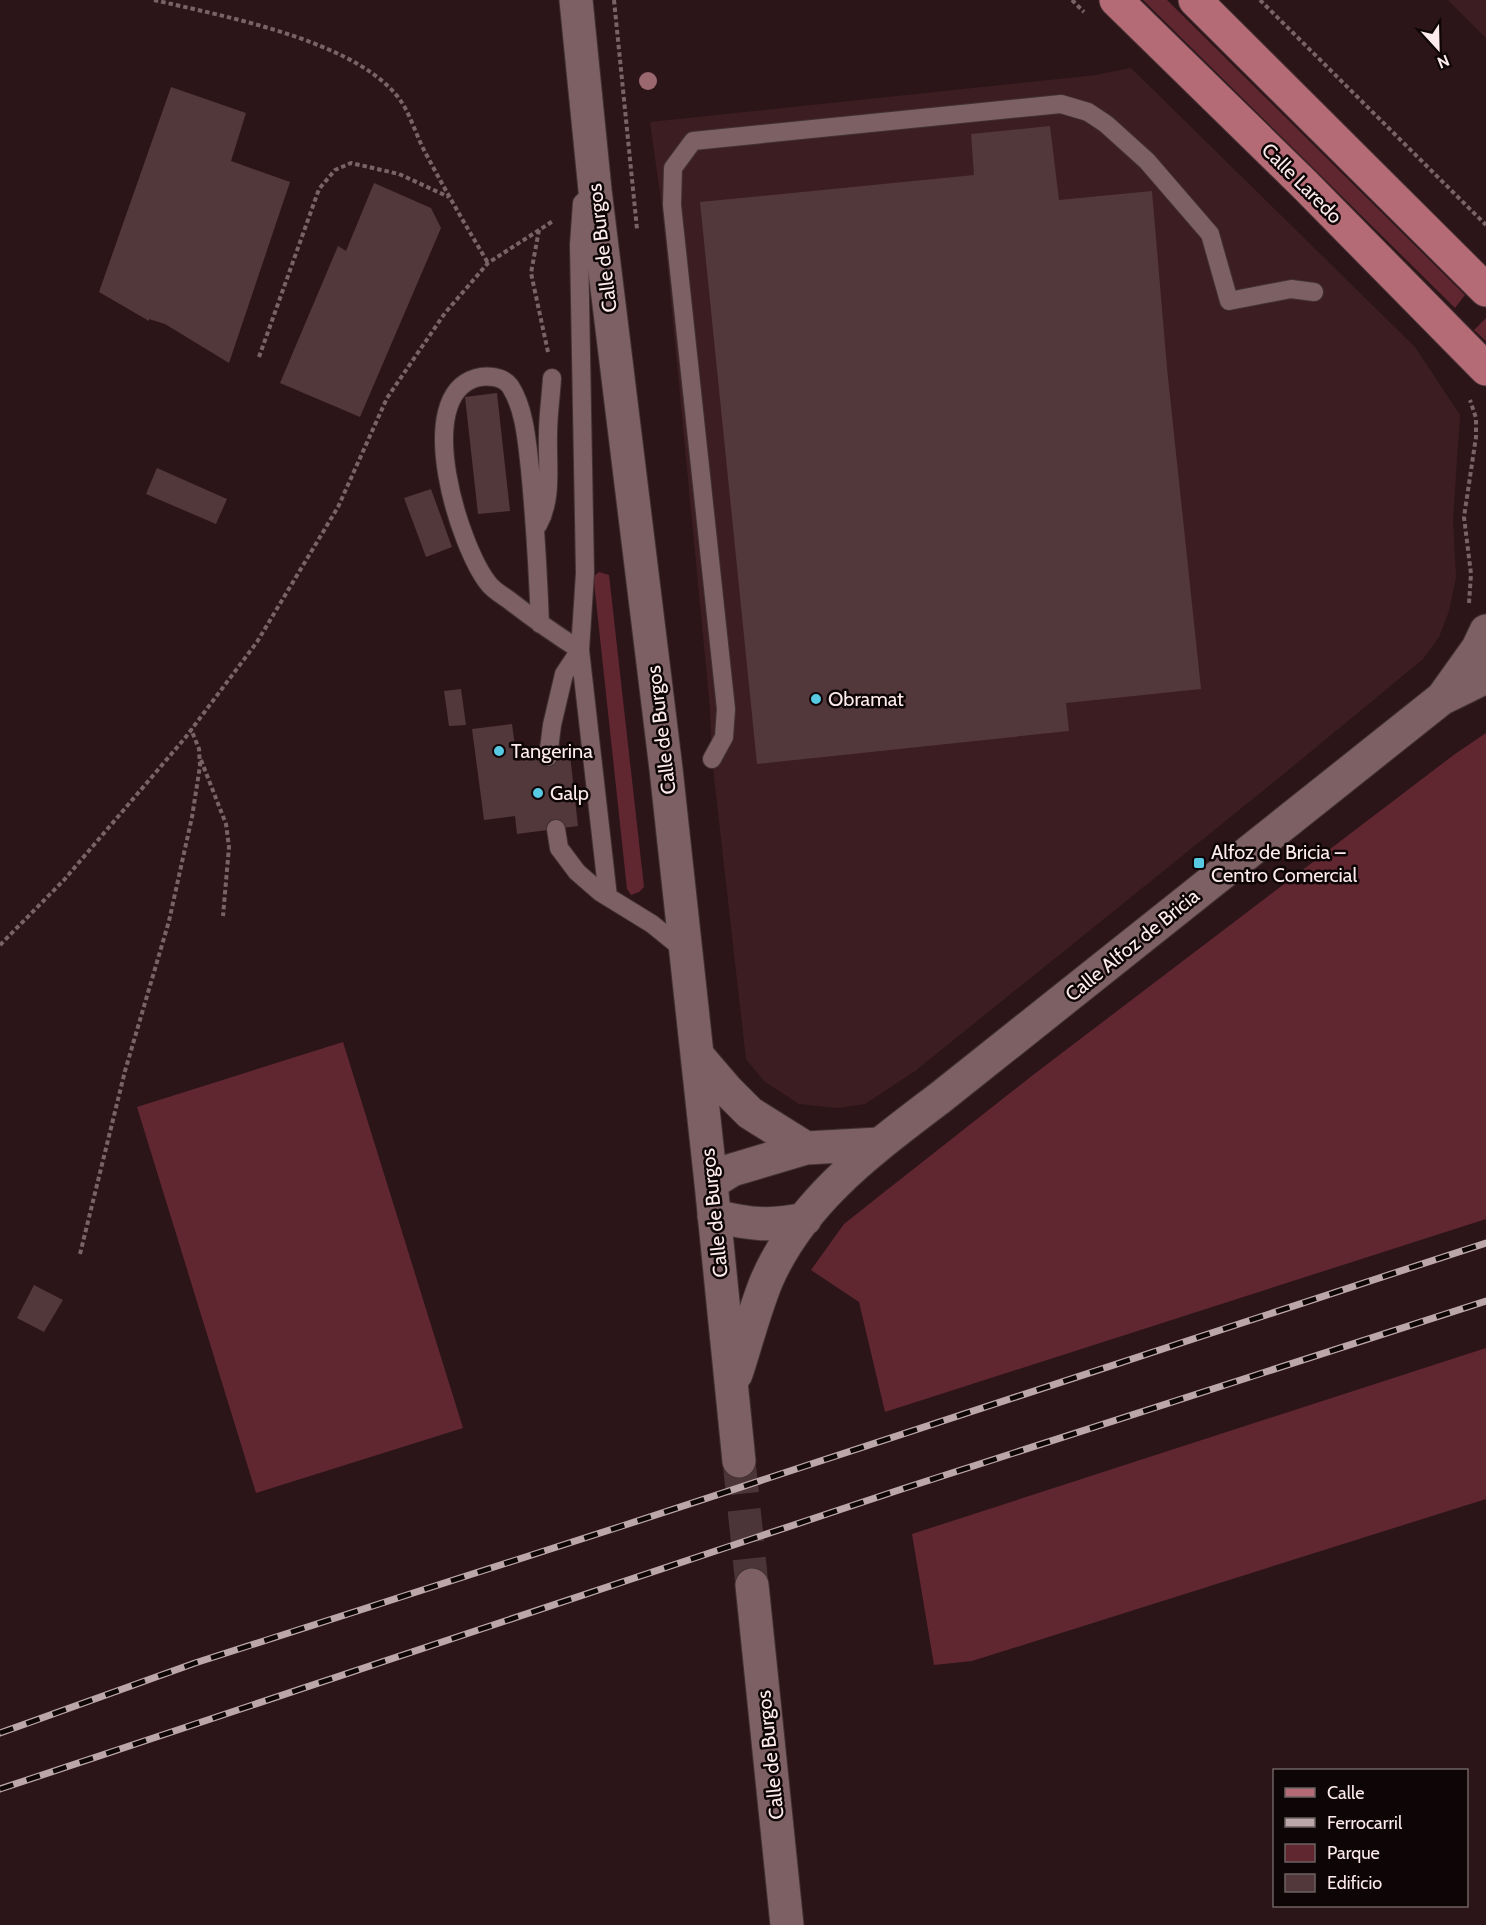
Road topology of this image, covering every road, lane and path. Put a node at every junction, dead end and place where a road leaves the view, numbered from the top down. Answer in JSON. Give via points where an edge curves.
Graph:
{"nodes":[{"id":1,"x":154,"y":0,"type":"edge"},
{"id":2,"x":576,"y":0,"type":"edge"},
{"id":3,"x":1072,"y":0,"type":"edge"},
{"id":4,"x":1116,"y":0,"type":"edge"},
{"id":5,"x":1195,"y":0,"type":"edge"},
{"id":6,"x":1260,"y":0,"type":"edge"},
{"id":7,"x":1087,"y":15,"type":"dead end"},
{"id":8,"x":588,"y":197,"type":"junction"},
{"id":9,"x":450,"y":198,"type":"junction"},
{"id":10,"x":1486,"y":225,"type":"edge"},
{"id":11,"x":539,"y":229,"type":"junction"},
{"id":12,"x":488,"y":263,"type":"junction"},
{"id":13,"x":1486,"y":290,"type":"edge"},
{"id":14,"x":1314,"y":292,"type":"dead end"},
{"id":15,"x":259,"y":357,"type":"dead end"},
{"id":16,"x":1486,"y":369,"type":"edge"},
{"id":17,"x":552,"y":378,"type":"joint"},
{"id":18,"x":1469,"y":399,"type":"dead end"},
{"id":19,"x":536,"y":530,"type":"junction"},
{"id":20,"x":1476,"y":622,"type":"edge"},
{"id":21,"x":540,"y":624,"type":"junction"},
{"id":22,"x":580,"y":650,"type":"junction"},
{"id":23,"x":1486,"y":677,"type":"edge"},
{"id":24,"x":1441,"y":699,"type":"junction"},
{"id":25,"x":191,"y":729,"type":"junction"},
{"id":26,"x":200,"y":756,"type":"junction"},
{"id":27,"x":548,"y":758,"type":"dead end"},
{"id":28,"x":712,"y":759,"type":"dead end"},
{"id":29,"x":556,"y":829,"type":"dead end"},
{"id":30,"x":608,"y":897,"type":"junction"},
{"id":31,"x":223,"y":916,"type":"dead end"},
{"id":32,"x":0,"y":945,"type":"edge"},
{"id":33,"x":684,"y":950,"type":"junction"},
{"id":34,"x":697,"y":1055,"type":"junction"},
{"id":35,"x":879,"y":1144,"type":"junction"},
{"id":36,"x":806,"y":1148,"type":"junction"},
{"id":37,"x":711,"y":1183,"type":"junction"},
{"id":38,"x":714,"y":1216,"type":"junction"},
{"id":39,"x":805,"y":1219,"type":"junction"},
{"id":40,"x":80,"y":1254,"type":"dead end"},
{"id":41,"x":732,"y":1387,"type":"junction"},
{"id":42,"x":739,"y":1461,"type":"tunnel mouth"},
{"id":43,"x":752,"y":1585,"type":"tunnel mouth"},
{"id":44,"x":787,"y":1925,"type":"edge"}],
"edges":[{"from":1,"to":9,"type":"path","via":[[307,40],[373,73],[404,106]]},
{"from":2,"to":8,"type":"street","name":"Calle de Burgos"},
{"from":3,"to":7,"type":"path"},
{"from":4,"to":16,"type":"main road","name":"Calle Laredo"},
{"from":5,"to":13,"type":"main road"},
{"from":6,"to":10,"type":"path"},
{"from":8,"to":11,"type":"path"},
{"from":8,"to":22,"type":"lane","via":[[579,245],[585,573]]},
{"from":8,"to":33,"type":"street","name":"Calle de Burgos","via":[[666,769]]},
{"from":9,"to":12,"type":"path"},
{"from":9,"to":15,"type":"path","via":[[399,174],[351,163],[335,170],[320,189]]},
{"from":11,"to":12,"type":"path"},
{"from":11,"to":17,"type":"path","via":[[531,273]]},
{"from":12,"to":25,"type":"path","via":[[445,313],[387,398],[338,507],[257,642]]},
{"from":14,"to":28,"type":"lane","via":[[1291,289],[1229,301],[1210,234],[1147,161],[1106,124],[1088,112],[1061,104],[693,141],[673,168],[672,206],[726,709],[724,737]]},
{"from":17,"to":19,"type":"lane","via":[[548,497]]},
{"from":18,"to":20,"type":"path","via":[[1476,418],[1476,437],[1464,518],[1471,574],[1469,604]]},
{"from":19,"to":21,"type":"lane"},
{"from":19,"to":21,"type":"lane","via":[[525,434],[509,384],[483,376],[465,381],[450,399],[444,431],[447,482],[459,521],[488,584]]},
{"from":20,"to":24,"type":"street","name":"Calle Alfoz de Bricia","via":[[1478,648]]},
{"from":21,"to":22,"type":"lane"},
{"from":22,"to":27,"type":"lane","via":[[564,674]]},
{"from":22,"to":30,"type":"lane"},
{"from":23,"to":24,"type":"street","name":"Calle Alfoz de Bricia"},
{"from":24,"to":35,"type":"street","name":"Calle Alfoz de Bricia"},
{"from":25,"to":26,"type":"path"},
{"from":25,"to":32,"type":"path","via":[[64,880]]},
{"from":26,"to":31,"type":"path","via":[[226,824],[229,847]]},
{"from":26,"to":40,"type":"path","via":[[192,816],[169,921],[125,1071]]},
{"from":29,"to":30,"type":"lane","via":[[559,848],[577,872]]},
{"from":30,"to":33,"type":"lane","via":[[652,924]]},
{"from":33,"to":34,"type":"street","name":"Calle de Burgos"},
{"from":34,"to":36,"type":"street","via":[[750,1113]]},
{"from":34,"to":37,"type":"street","name":"Calle de Burgos"},
{"from":35,"to":36,"type":"street"},
{"from":35,"to":39,"type":"street","name":"Calle Alfoz de Bricia","via":[[826,1191]]},
{"from":36,"to":37,"type":"street","via":[[732,1170]]},
{"from":37,"to":38,"type":"street","name":"Calle de Burgos"},
{"from":38,"to":39,"type":"street","via":[[766,1225]]},
{"from":38,"to":41,"type":"street","name":"Calle de Burgos"},
{"from":39,"to":41,"type":"street","name":"Calle Alfoz de Bricia","via":[[766,1282]]},
{"from":41,"to":42,"type":"street","name":"Calle de Burgos"},
{"from":43,"to":44,"type":"street","name":"Calle de Burgos"}]}
